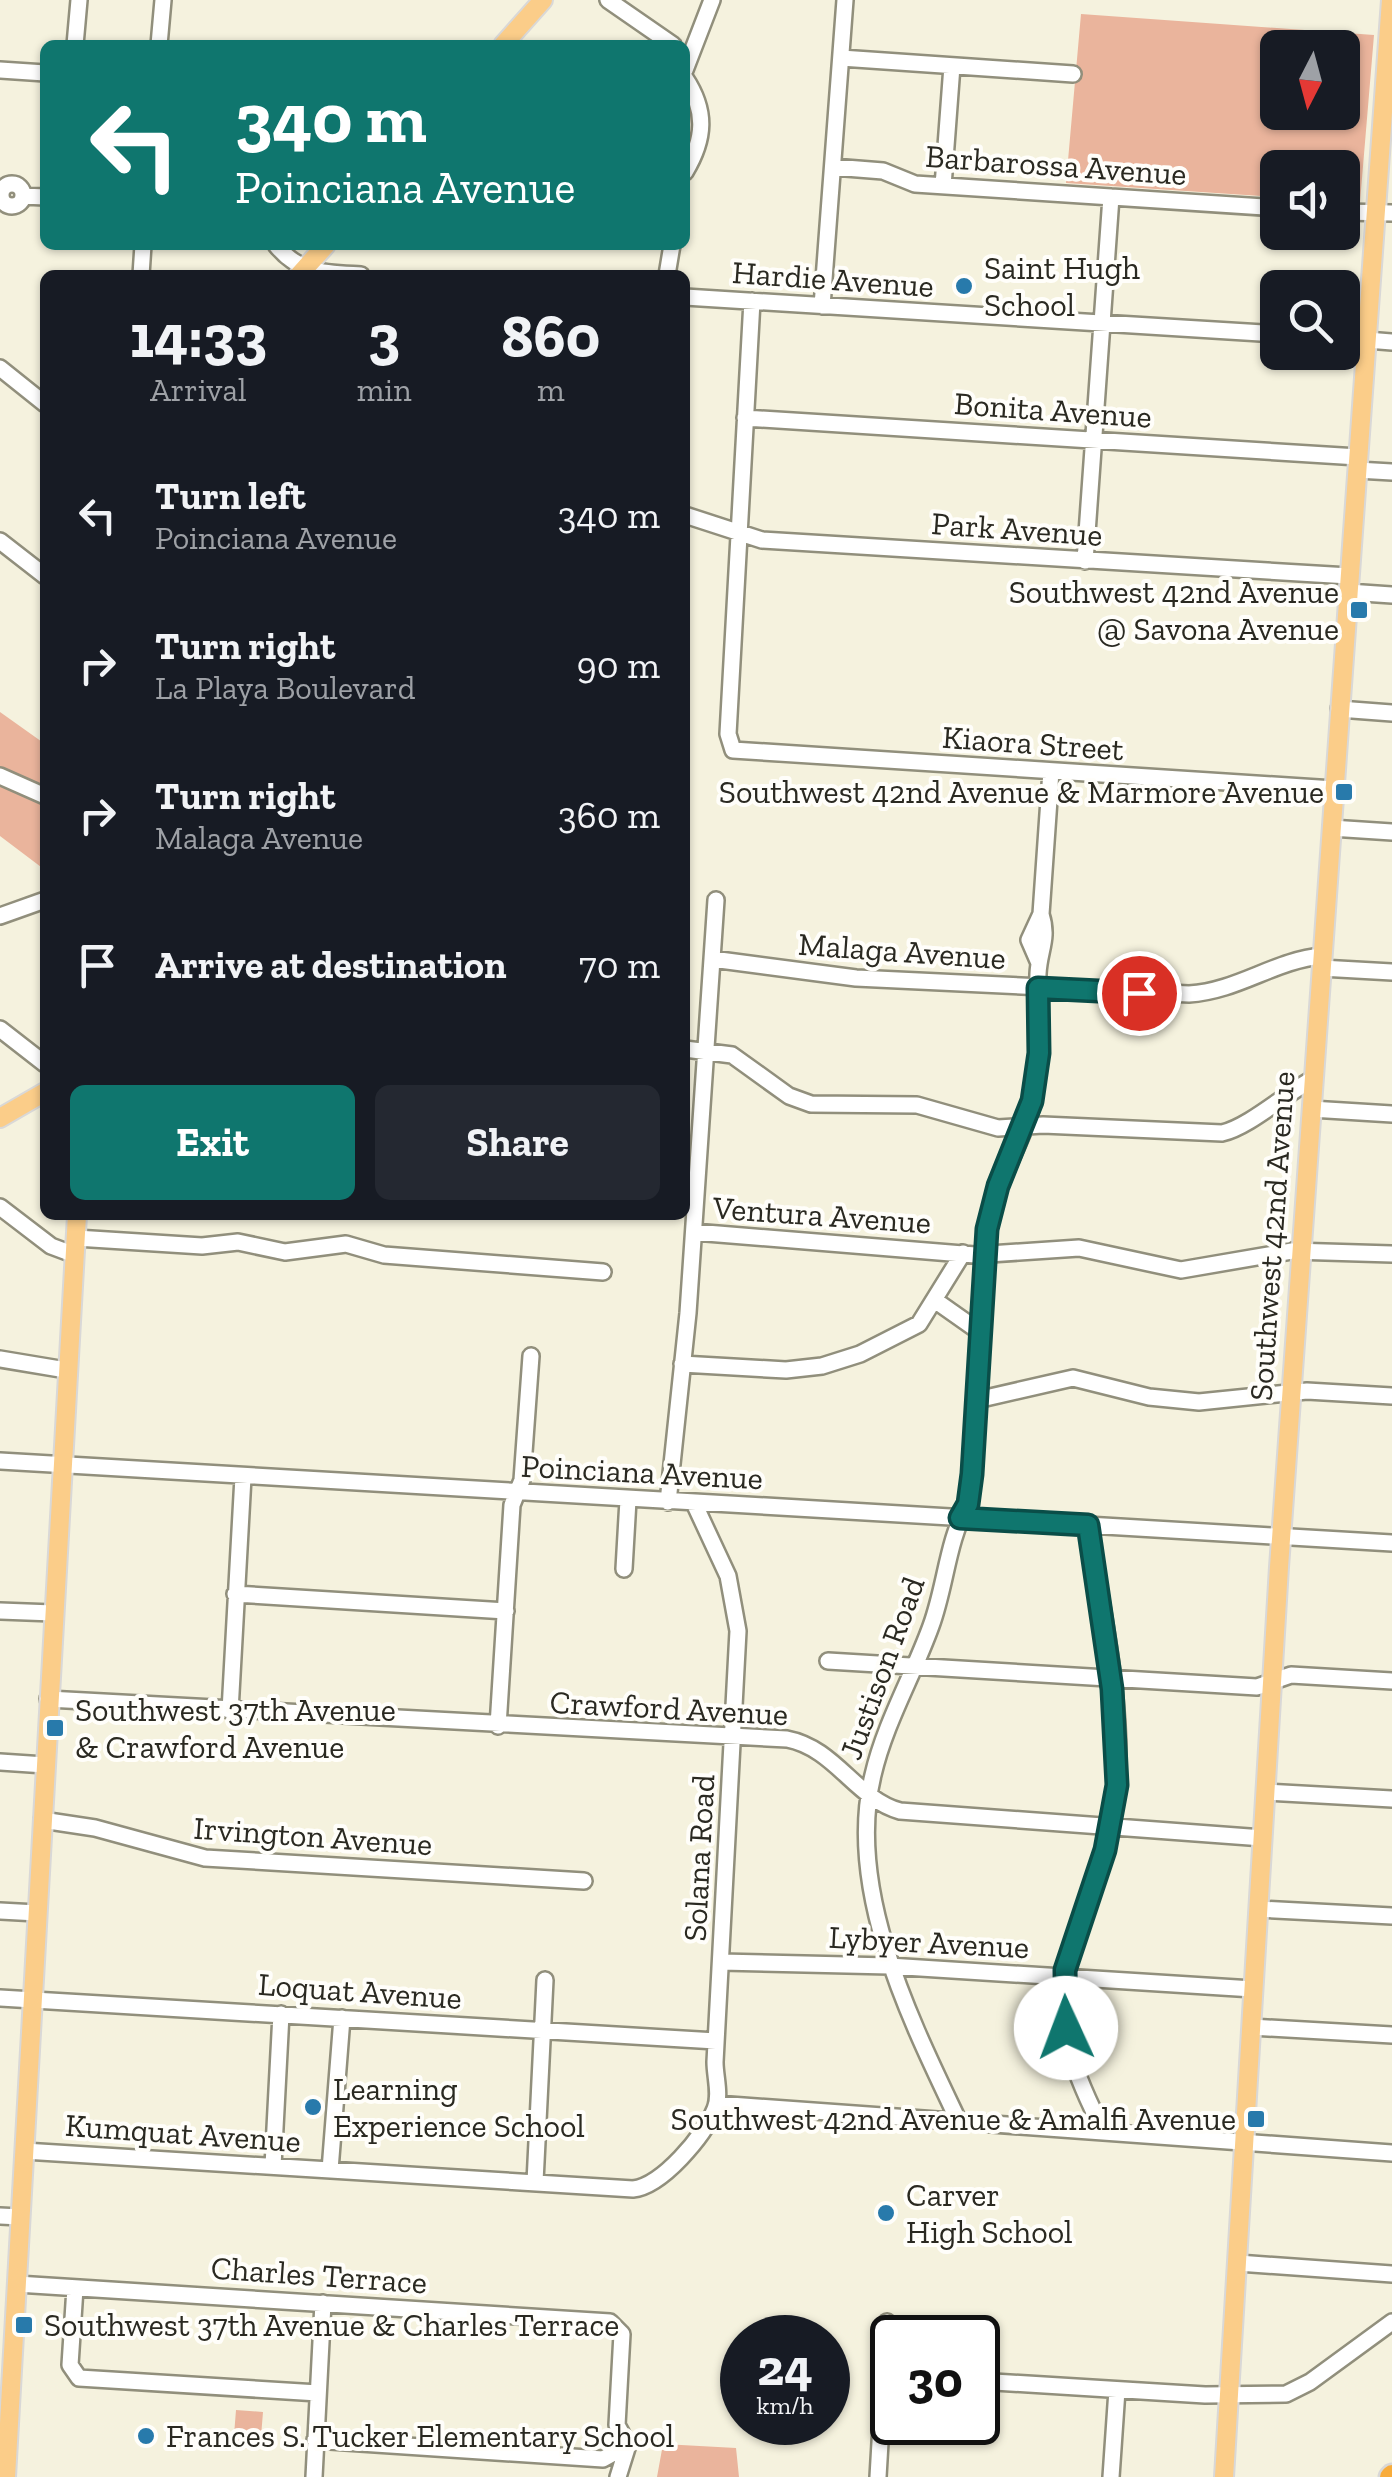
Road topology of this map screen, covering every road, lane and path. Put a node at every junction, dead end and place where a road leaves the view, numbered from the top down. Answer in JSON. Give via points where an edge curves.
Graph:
{"nodes":[{"id":1,"x":79,"y":0,"type":"edge"},
{"id":2,"x":163,"y":0,"type":"edge"},
{"id":3,"x":543,"y":0,"type":"edge"},
{"id":4,"x":608,"y":0,"type":"edge"},
{"id":5,"x":712,"y":0,"type":"edge"},
{"id":6,"x":846,"y":0,"type":"edge"},
{"id":7,"x":1391,"y":0,"type":"edge"},
{"id":8,"x":75,"y":40,"type":"edge"},
{"id":9,"x":159,"y":40,"type":"edge"},
{"id":10,"x":507,"y":40,"type":"edge"},
{"id":11,"x":665,"y":40,"type":"edge"},
{"id":12,"x":690,"y":53,"type":"edge"},
{"id":13,"x":841,"y":58,"type":"junction"},
{"id":14,"x":952,"y":66,"type":"junction"},
{"id":15,"x":0,"y":70,"type":"edge"},
{"id":16,"x":40,"y":74,"type":"edge"},
{"id":17,"x":1073,"y":74,"type":"dead end"},
{"id":18,"x":690,"y":90,"type":"edge"},
{"id":19,"x":1388,"y":94,"type":"edge"},
{"id":20,"x":690,"y":163,"type":"edge"},
{"id":21,"x":833,"y":166,"type":"junction"},
{"id":22,"x":943,"y":186,"type":"junction"},
{"id":23,"x":23,"y":196,"type":"dead end"},
{"id":24,"x":40,"y":197,"type":"edge"},
{"id":25,"x":1111,"y":197,"type":"junction"},
{"id":26,"x":1260,"y":207,"type":"edge"},
{"id":27,"x":1383,"y":213,"type":"edge"},
{"id":28,"x":280,"y":250,"type":"edge"},
{"id":29,"x":321,"y":250,"type":"edge"},
{"id":30,"x":299,"y":270,"type":"edge"},
{"id":31,"x":303,"y":270,"type":"edge"},
{"id":32,"x":690,"y":297,"type":"edge"},
{"id":33,"x":752,"y":300,"type":"junction"},
{"id":34,"x":822,"y":306,"type":"junction"},
{"id":35,"x":1102,"y":323,"type":"junction"},
{"id":36,"x":1260,"y":333,"type":"edge"},
{"id":37,"x":1360,"y":340,"type":"edge"},
{"id":38,"x":1366,"y":340,"type":"junction"},
{"id":39,"x":1392,"y":342,"type":"edge"},
{"id":40,"x":0,"y":368,"type":"edge"},
{"id":41,"x":40,"y":400,"type":"edge"},
{"id":42,"x":744,"y":418,"type":"junction"},
{"id":43,"x":1093,"y":440,"type":"junction"},
{"id":44,"x":1357,"y":464,"type":"junction"},
{"id":45,"x":1392,"y":472,"type":"edge"},
{"id":46,"x":690,"y":517,"type":"edge"},
{"id":47,"x":738,"y":532,"type":"junction"},
{"id":48,"x":0,"y":542,"type":"edge"},
{"id":49,"x":1086,"y":561,"type":"junction"},
{"id":50,"x":40,"y":572,"type":"edge"},
{"id":51,"x":1349,"y":584,"type":"junction"},
{"id":52,"x":1392,"y":595,"type":"edge"},
{"id":53,"x":1340,"y":709,"type":"junction"},
{"id":54,"x":1392,"y":713,"type":"edge"},
{"id":55,"x":1051,"y":772,"type":"junction"},
{"id":56,"x":0,"y":776,"type":"edge"},
{"id":57,"x":1334,"y":789,"type":"junction"},
{"id":58,"x":40,"y":794,"type":"edge"},
{"id":59,"x":1331,"y":828,"type":"junction"},
{"id":60,"x":1392,"y":832,"type":"edge"},
{"id":61,"x":716,"y":900,"type":"dead end"},
{"id":62,"x":40,"y":902,"type":"edge"},
{"id":63,"x":0,"y":916,"type":"edge"},
{"id":64,"x":712,"y":958,"type":"junction"},
{"id":65,"x":1321,"y":962,"type":"junction"},
{"id":66,"x":1392,"y":972,"type":"edge"},
{"id":67,"x":1038,"y":988,"type":"junction"},
{"id":68,"x":0,"y":1028,"type":"edge"},
{"id":69,"x":690,"y":1049,"type":"edge"},
{"id":70,"x":706,"y":1050,"type":"junction"},
{"id":71,"x":40,"y":1060,"type":"edge"},
{"id":72,"x":1313,"y":1079,"type":"junction"},
{"id":73,"x":40,"y":1095,"type":"edge"},
{"id":74,"x":1311,"y":1109,"type":"junction"},
{"id":75,"x":1392,"y":1114,"type":"edge"},
{"id":76,"x":0,"y":1118,"type":"edge"},
{"id":77,"x":1024,"y":1126,"type":"junction"},
{"id":78,"x":0,"y":1207,"type":"edge"},
{"id":79,"x":78,"y":1220,"type":"edge"},
{"id":80,"x":694,"y":1232,"type":"junction"},
{"id":81,"x":75,"y":1246,"type":"junction"},
{"id":82,"x":1301,"y":1251,"type":"junction"},
{"id":83,"x":963,"y":1254,"type":"junction"},
{"id":84,"x":985,"y":1254,"type":"junction"},
{"id":85,"x":1392,"y":1254,"type":"edge"},
{"id":86,"x":603,"y":1272,"type":"dead end"},
{"id":87,"x":936,"y":1301,"type":"junction"},
{"id":88,"x":980,"y":1332,"type":"junction"},
{"id":89,"x":531,"y":1356,"type":"dead end"},
{"id":90,"x":0,"y":1360,"type":"edge"},
{"id":91,"x":682,"y":1364,"type":"junction"},
{"id":92,"x":66,"y":1370,"type":"junction"},
{"id":93,"x":1292,"y":1392,"type":"junction"},
{"id":94,"x":1392,"y":1396,"type":"edge"},
{"id":95,"x":976,"y":1400,"type":"junction"},
{"id":96,"x":0,"y":1461,"type":"edge"},
{"id":97,"x":61,"y":1465,"type":"junction"},
{"id":98,"x":243,"y":1477,"type":"junction"},
{"id":99,"x":517,"y":1492,"type":"junction"},
{"id":100,"x":628,"y":1500,"type":"junction"},
{"id":101,"x":668,"y":1502,"type":"junction"},
{"id":102,"x":694,"y":1503,"type":"junction"},
{"id":103,"x":960,"y":1518,"type":"junction"},
{"id":104,"x":1088,"y":1525,"type":"junction"},
{"id":105,"x":1281,"y":1537,"type":"junction"},
{"id":106,"x":1392,"y":1543,"type":"edge"},
{"id":107,"x":624,"y":1569,"type":"dead end"},
{"id":108,"x":234,"y":1594,"type":"junction"},
{"id":109,"x":0,"y":1611,"type":"edge"},
{"id":110,"x":506,"y":1611,"type":"junction"},
{"id":111,"x":53,"y":1613,"type":"junction"},
{"id":112,"x":828,"y":1661,"type":"dead end"},
{"id":113,"x":915,"y":1667,"type":"junction"},
{"id":114,"x":1110,"y":1676,"type":"junction"},
{"id":115,"x":1272,"y":1680,"type":"junction"},
{"id":116,"x":1392,"y":1681,"type":"edge"},
{"id":117,"x":48,"y":1698,"type":"junction"},
{"id":118,"x":230,"y":1711,"type":"junction"},
{"id":119,"x":498,"y":1726,"type":"junction"},
{"id":120,"x":733,"y":1734,"type":"junction"},
{"id":121,"x":0,"y":1762,"type":"edge"},
{"id":122,"x":45,"y":1765,"type":"junction"},
{"id":123,"x":1266,"y":1792,"type":"junction"},
{"id":124,"x":869,"y":1794,"type":"junction"},
{"id":125,"x":1392,"y":1799,"type":"edge"},
{"id":126,"x":42,"y":1820,"type":"junction"},
{"id":127,"x":1111,"y":1828,"type":"junction"},
{"id":128,"x":1262,"y":1838,"type":"junction"},
{"id":129,"x":584,"y":1881,"type":"dead end"},
{"id":130,"x":1258,"y":1908,"type":"junction"},
{"id":131,"x":0,"y":1911,"type":"edge"},
{"id":132,"x":37,"y":1913,"type":"junction"},
{"id":133,"x":1392,"y":1916,"type":"edge"},
{"id":134,"x":721,"y":1962,"type":"junction"},
{"id":135,"x":889,"y":1966,"type":"junction"},
{"id":136,"x":1064,"y":1976,"type":"junction"},
{"id":137,"x":545,"y":1980,"type":"dead end"},
{"id":138,"x":1253,"y":1989,"type":"junction"},
{"id":139,"x":0,"y":1998,"type":"edge"},
{"id":140,"x":32,"y":2000,"type":"junction"},
{"id":141,"x":281,"y":2014,"type":"junction"},
{"id":142,"x":342,"y":2018,"type":"junction"},
{"id":143,"x":1251,"y":2027,"type":"junction"},
{"id":144,"x":544,"y":2029,"type":"junction"},
{"id":145,"x":1392,"y":2035,"type":"edge"},
{"id":146,"x":716,"y":2041,"type":"junction"},
{"id":147,"x":717,"y":2104,"type":"junction"},
{"id":148,"x":959,"y":2122,"type":"junction"},
{"id":149,"x":1104,"y":2132,"type":"junction"},
{"id":150,"x":1245,"y":2142,"type":"junction"},
{"id":151,"x":24,"y":2151,"type":"junction"},
{"id":152,"x":1392,"y":2153,"type":"edge"},
{"id":153,"x":272,"y":2166,"type":"junction"},
{"id":154,"x":330,"y":2170,"type":"junction"},
{"id":155,"x":535,"y":2182,"type":"junction"},
{"id":156,"x":0,"y":2216,"type":"edge"},
{"id":157,"x":20,"y":2217,"type":"junction"},
{"id":158,"x":1238,"y":2263,"type":"junction"},
{"id":159,"x":1392,"y":2274,"type":"edge"},
{"id":160,"x":16,"y":2284,"type":"junction"},
{"id":161,"x":75,"y":2288,"type":"junction"},
{"id":162,"x":322,"y":2304,"type":"junction"},
{"id":163,"x":1392,"y":2322,"type":"edge"},
{"id":164,"x":7,"y":2330,"type":"edge"},
{"id":165,"x":1000,"y":2382,"type":"edge"},
{"id":166,"x":1117,"y":2390,"type":"junction"},
{"id":167,"x":318,"y":2393,"type":"junction"},
{"id":168,"x":1230,"y":2394,"type":"junction"},
{"id":169,"x":316,"y":2440,"type":"junction"},
{"id":170,"x":4,"y":2444,"type":"edge"},
{"id":171,"x":881,"y":2445,"type":"edge"},
{"id":172,"x":628,"y":2446,"type":"junction"},
{"id":173,"x":6,"y":2477,"type":"edge"},
{"id":174,"x":314,"y":2477,"type":"edge"},
{"id":175,"x":618,"y":2477,"type":"edge"},
{"id":176,"x":878,"y":2477,"type":"edge"},
{"id":177,"x":1112,"y":2477,"type":"edge"},
{"id":178,"x":1224,"y":2477,"type":"edge"}],
"edges":[{"from":1,"to":8,"type":"street"},
{"from":2,"to":9,"type":"street"},
{"from":3,"to":10,"type":"main road"},
{"from":4,"to":11,"type":"street"},
{"from":5,"to":12,"type":"street"},
{"from":6,"to":13,"type":"street"},
{"from":7,"to":19,"type":"main road","name":"Southwest 42nd Avenue"},
{"from":13,"to":14,"type":"street"},
{"from":13,"to":21,"type":"street"},
{"from":14,"to":17,"type":"street"},
{"from":14,"to":22,"type":"street"},
{"from":15,"to":16,"type":"street"},
{"from":18,"to":20,"type":"street","via":[[703,122]]},
{"from":19,"to":27,"type":"main road","name":"Southwest 42nd Avenue"},
{"from":21,"to":22,"type":"street","name":"Barbarossa Avenue"},
{"from":21,"to":34,"type":"street"},
{"from":22,"to":25,"type":"street","name":"Barbarossa Avenue"},
{"from":23,"to":24,"type":"street"},
{"from":25,"to":26,"type":"street","name":"Barbarossa Avenue"},
{"from":25,"to":35,"type":"street"},
{"from":27,"to":38,"type":"main road","name":"Southwest 42nd Avenue"},
{"from":28,"to":30,"type":"street"},
{"from":29,"to":31,"type":"main road"},
{"from":32,"to":33,"type":"street","name":"Hardie Avenue"},
{"from":33,"to":34,"type":"street","name":"Hardie Avenue"},
{"from":33,"to":42,"type":"street"},
{"from":34,"to":35,"type":"street","name":"Hardie Avenue"},
{"from":35,"to":36,"type":"street","name":"Hardie Avenue"},
{"from":35,"to":43,"type":"street"},
{"from":37,"to":38,"type":"street"},
{"from":38,"to":39,"type":"street"},
{"from":38,"to":44,"type":"main road","name":"Southwest 42nd Avenue"},
{"from":40,"to":41,"type":"street"},
{"from":42,"to":43,"type":"street","name":"Bonita Avenue"},
{"from":42,"to":47,"type":"street"},
{"from":43,"to":44,"type":"street","name":"Bonita Avenue"},
{"from":43,"to":49,"type":"street"},
{"from":44,"to":45,"type":"street","name":"Bonita Avenue"},
{"from":44,"to":51,"type":"main road","name":"Southwest 42nd Avenue"},
{"from":46,"to":47,"type":"street","name":"Park Avenue"},
{"from":47,"to":49,"type":"street","name":"Park Avenue","via":[[762,540]]},
{"from":47,"to":55,"type":"street","name":"Kiaora Street","via":[[730,748]]},
{"from":48,"to":50,"type":"street"},
{"from":49,"to":51,"type":"street","name":"Park Avenue"},
{"from":51,"to":52,"type":"street","name":"Park Avenue"},
{"from":51,"to":53,"type":"main road","name":"Southwest 42nd Avenue"},
{"from":53,"to":54,"type":"street"},
{"from":53,"to":57,"type":"main road","name":"Southwest 42nd Avenue"},
{"from":55,"to":57,"type":"street","name":"Kiaora Street"},
{"from":55,"to":67,"type":"street","name":"Justison Road","via":[[1040,914],[1047,936]]},
{"from":56,"to":58,"type":"street"},
{"from":57,"to":59,"type":"main road","name":"Southwest 42nd Avenue"},
{"from":59,"to":60,"type":"street"},
{"from":59,"to":65,"type":"main road","name":"Southwest 42nd Avenue"},
{"from":61,"to":64,"type":"street"},
{"from":62,"to":63,"type":"street"},
{"from":64,"to":67,"type":"street","name":"Malaga Avenue","via":[[794,972]]},
{"from":64,"to":70,"type":"street"},
{"from":65,"to":66,"type":"street","name":"Malaga Avenue"},
{"from":65,"to":67,"type":"street","name":"Malaga Avenue","via":[[1298,960],[1202,993]]},
{"from":65,"to":72,"type":"main road","name":"Southwest 42nd Avenue"},
{"from":67,"to":77,"type":"street","name":"Justison Road","via":[[1038,1065]]},
{"from":68,"to":71,"type":"street"},
{"from":69,"to":70,"type":"street"},
{"from":70,"to":77,"type":"street","via":[[732,1056],[811,1104],[908,1104],[998,1128]]},
{"from":70,"to":80,"type":"street"},
{"from":72,"to":74,"type":"main road","name":"Southwest 42nd Avenue"},
{"from":72,"to":77,"type":"street","via":[[1222,1133]]},
{"from":73,"to":76,"type":"main road"},
{"from":74,"to":75,"type":"street"},
{"from":74,"to":82,"type":"main road","name":"Southwest 42nd Avenue"},
{"from":77,"to":84,"type":"street","name":"Justison Road","via":[[993,1200]]},
{"from":78,"to":81,"type":"street","via":[[50,1246]]},
{"from":79,"to":81,"type":"main road"},
{"from":80,"to":83,"type":"street","name":"Ventura Avenue"},
{"from":80,"to":91,"type":"street"},
{"from":81,"to":86,"type":"street","via":[[238,1242],[285,1252],[346,1244],[384,1256]]},
{"from":81,"to":92,"type":"main road"},
{"from":82,"to":84,"type":"street","name":"Ventura Avenue","via":[[1188,1270],[1064,1247]]},
{"from":82,"to":85,"type":"street","name":"Ventura Avenue"},
{"from":82,"to":93,"type":"main road","name":"Southwest 42nd Avenue"},
{"from":83,"to":84,"type":"street","name":"Ventura Avenue"},
{"from":83,"to":87,"type":"street"},
{"from":84,"to":88,"type":"street","name":"Justison Road"},
{"from":87,"to":88,"type":"street"},
{"from":87,"to":91,"type":"street","via":[[912,1330],[834,1363],[772,1371]]},
{"from":88,"to":95,"type":"street","name":"Justison Road"},
{"from":89,"to":99,"type":"street"},
{"from":90,"to":92,"type":"street"},
{"from":91,"to":101,"type":"street"},
{"from":92,"to":97,"type":"main road"},
{"from":93,"to":94,"type":"street"},
{"from":93,"to":95,"type":"street","via":[[1188,1402],[1067,1378]]},
{"from":93,"to":105,"type":"main road","name":"Southwest 42nd Avenue"},
{"from":95,"to":103,"type":"street","name":"Justison Road","via":[[970,1496]]},
{"from":96,"to":97,"type":"street","name":"Poinciana Avenue"},
{"from":97,"to":98,"type":"street","name":"Poinciana Avenue"},
{"from":97,"to":111,"type":"main road"},
{"from":98,"to":99,"type":"street","name":"Poinciana Avenue"},
{"from":98,"to":108,"type":"street"},
{"from":99,"to":100,"type":"street","name":"Poinciana Avenue"},
{"from":99,"to":110,"type":"street"},
{"from":100,"to":101,"type":"street","name":"Poinciana Avenue"},
{"from":100,"to":107,"type":"street"},
{"from":101,"to":102,"type":"street","name":"Poinciana Avenue"},
{"from":102,"to":103,"type":"street","name":"Poinciana Avenue"},
{"from":102,"to":120,"type":"street","name":"Solana Road","via":[[735,1601]]},
{"from":103,"to":104,"type":"street","name":"Poinciana Avenue"},
{"from":103,"to":113,"type":"street","name":"Justison Road"},
{"from":104,"to":105,"type":"street","name":"Poinciana Avenue"},
{"from":104,"to":114,"type":"street"},
{"from":105,"to":106,"type":"street","name":"Poinciana Avenue"},
{"from":105,"to":115,"type":"main road","name":"Southwest 42nd Avenue"},
{"from":108,"to":110,"type":"street"},
{"from":108,"to":118,"type":"street"},
{"from":109,"to":111,"type":"street"},
{"from":110,"to":119,"type":"street"},
{"from":111,"to":117,"type":"main road"},
{"from":112,"to":113,"type":"street"},
{"from":113,"to":114,"type":"street"},
{"from":113,"to":124,"type":"street","name":"Justison Road"},
{"from":114,"to":115,"type":"street","via":[[1257,1687]]},
{"from":114,"to":127,"type":"street","via":[[1118,1761]]},
{"from":115,"to":116,"type":"street"},
{"from":115,"to":123,"type":"main road","name":"Southwest 42nd Avenue"},
{"from":117,"to":118,"type":"street","name":"Crawford Avenue"},
{"from":117,"to":122,"type":"main road"},
{"from":118,"to":119,"type":"street","name":"Crawford Avenue"},
{"from":119,"to":120,"type":"street","name":"Crawford Avenue"},
{"from":120,"to":124,"type":"street","name":"Crawford Avenue","via":[[802,1743]]},
{"from":120,"to":134,"type":"street","name":"Solana Road"},
{"from":121,"to":122,"type":"street"},
{"from":122,"to":126,"type":"main road"},
{"from":123,"to":125,"type":"street"},
{"from":123,"to":128,"type":"main road","name":"Southwest 42nd Avenue"},
{"from":124,"to":127,"type":"street","name":"Crawford Avenue","via":[[910,1812]]},
{"from":124,"to":135,"type":"street","name":"Justison Road","via":[[873,1891]]},
{"from":126,"to":129,"type":"street","name":"Irvington Avenue","via":[[205,1858]]},
{"from":126,"to":132,"type":"main road"},
{"from":127,"to":128,"type":"street","name":"Crawford Avenue"},
{"from":127,"to":136,"type":"street"},
{"from":128,"to":130,"type":"main road","name":"Southwest 42nd Avenue"},
{"from":130,"to":133,"type":"street"},
{"from":130,"to":138,"type":"main road","name":"Southwest 42nd Avenue"},
{"from":131,"to":132,"type":"street"},
{"from":132,"to":140,"type":"main road"},
{"from":134,"to":135,"type":"street","name":"Lybyer Avenue"},
{"from":134,"to":146,"type":"street","name":"Solana Road"},
{"from":135,"to":136,"type":"street","name":"Lybyer Avenue"},
{"from":135,"to":148,"type":"street","name":"Justison Road"},
{"from":136,"to":138,"type":"street","name":"Lybyer Avenue"},
{"from":136,"to":149,"type":"street","via":[[1069,2050]]},
{"from":137,"to":144,"type":"street"},
{"from":138,"to":143,"type":"main road","name":"Southwest 42nd Avenue"},
{"from":139,"to":140,"type":"street","name":"Loquat Avenue"},
{"from":140,"to":141,"type":"street","name":"Loquat Avenue"},
{"from":140,"to":151,"type":"main road"},
{"from":141,"to":142,"type":"street","name":"Loquat Avenue"},
{"from":141,"to":153,"type":"street"},
{"from":142,"to":144,"type":"street","name":"Loquat Avenue"},
{"from":142,"to":154,"type":"street"},
{"from":143,"to":145,"type":"street"},
{"from":143,"to":150,"type":"main road","name":"Southwest 42nd Avenue"},
{"from":144,"to":146,"type":"street","name":"Loquat Avenue"},
{"from":144,"to":155,"type":"street"},
{"from":146,"to":147,"type":"street","name":"Solana Road"},
{"from":147,"to":148,"type":"street"},
{"from":147,"to":155,"type":"street","name":"Kumquat Avenue","via":[[653,2184],[633,2189]]},
{"from":148,"to":149,"type":"street"},
{"from":149,"to":150,"type":"street"},
{"from":150,"to":152,"type":"street"},
{"from":150,"to":158,"type":"main road","name":"Southwest 42nd Avenue"},
{"from":151,"to":153,"type":"street","name":"Kumquat Avenue"},
{"from":151,"to":157,"type":"main road"},
{"from":153,"to":154,"type":"street","name":"Kumquat Avenue"},
{"from":154,"to":155,"type":"street","name":"Kumquat Avenue"},
{"from":156,"to":157,"type":"street"},
{"from":157,"to":160,"type":"main road"},
{"from":158,"to":159,"type":"street"},
{"from":158,"to":168,"type":"main road","name":"Southwest 42nd Avenue"},
{"from":160,"to":161,"type":"street","name":"Charles Terrace"},
{"from":160,"to":164,"type":"main road"},
{"from":161,"to":162,"type":"street","name":"Charles Terrace"},
{"from":161,"to":167,"type":"street","via":[[74,2374]]},
{"from":162,"to":167,"type":"street"},
{"from":162,"to":172,"type":"street","name":"Charles Terrace","via":[[617,2324],[617,2425]]},
{"from":163,"to":168,"type":"street","via":[[1299,2389]]},
{"from":164,"to":170,"type":"main road"},
{"from":165,"to":166,"type":"street"},
{"from":166,"to":168,"type":"street"},
{"from":166,"to":177,"type":"street"},
{"from":167,"to":169,"type":"street"},
{"from":168,"to":178,"type":"main road","name":"Southwest 42nd Avenue"},
{"from":169,"to":172,"type":"street","via":[[603,2459]]},
{"from":169,"to":174,"type":"street"},
{"from":170,"to":173,"type":"main road"},
{"from":171,"to":176,"type":"street"},
{"from":172,"to":175,"type":"street"}]}
